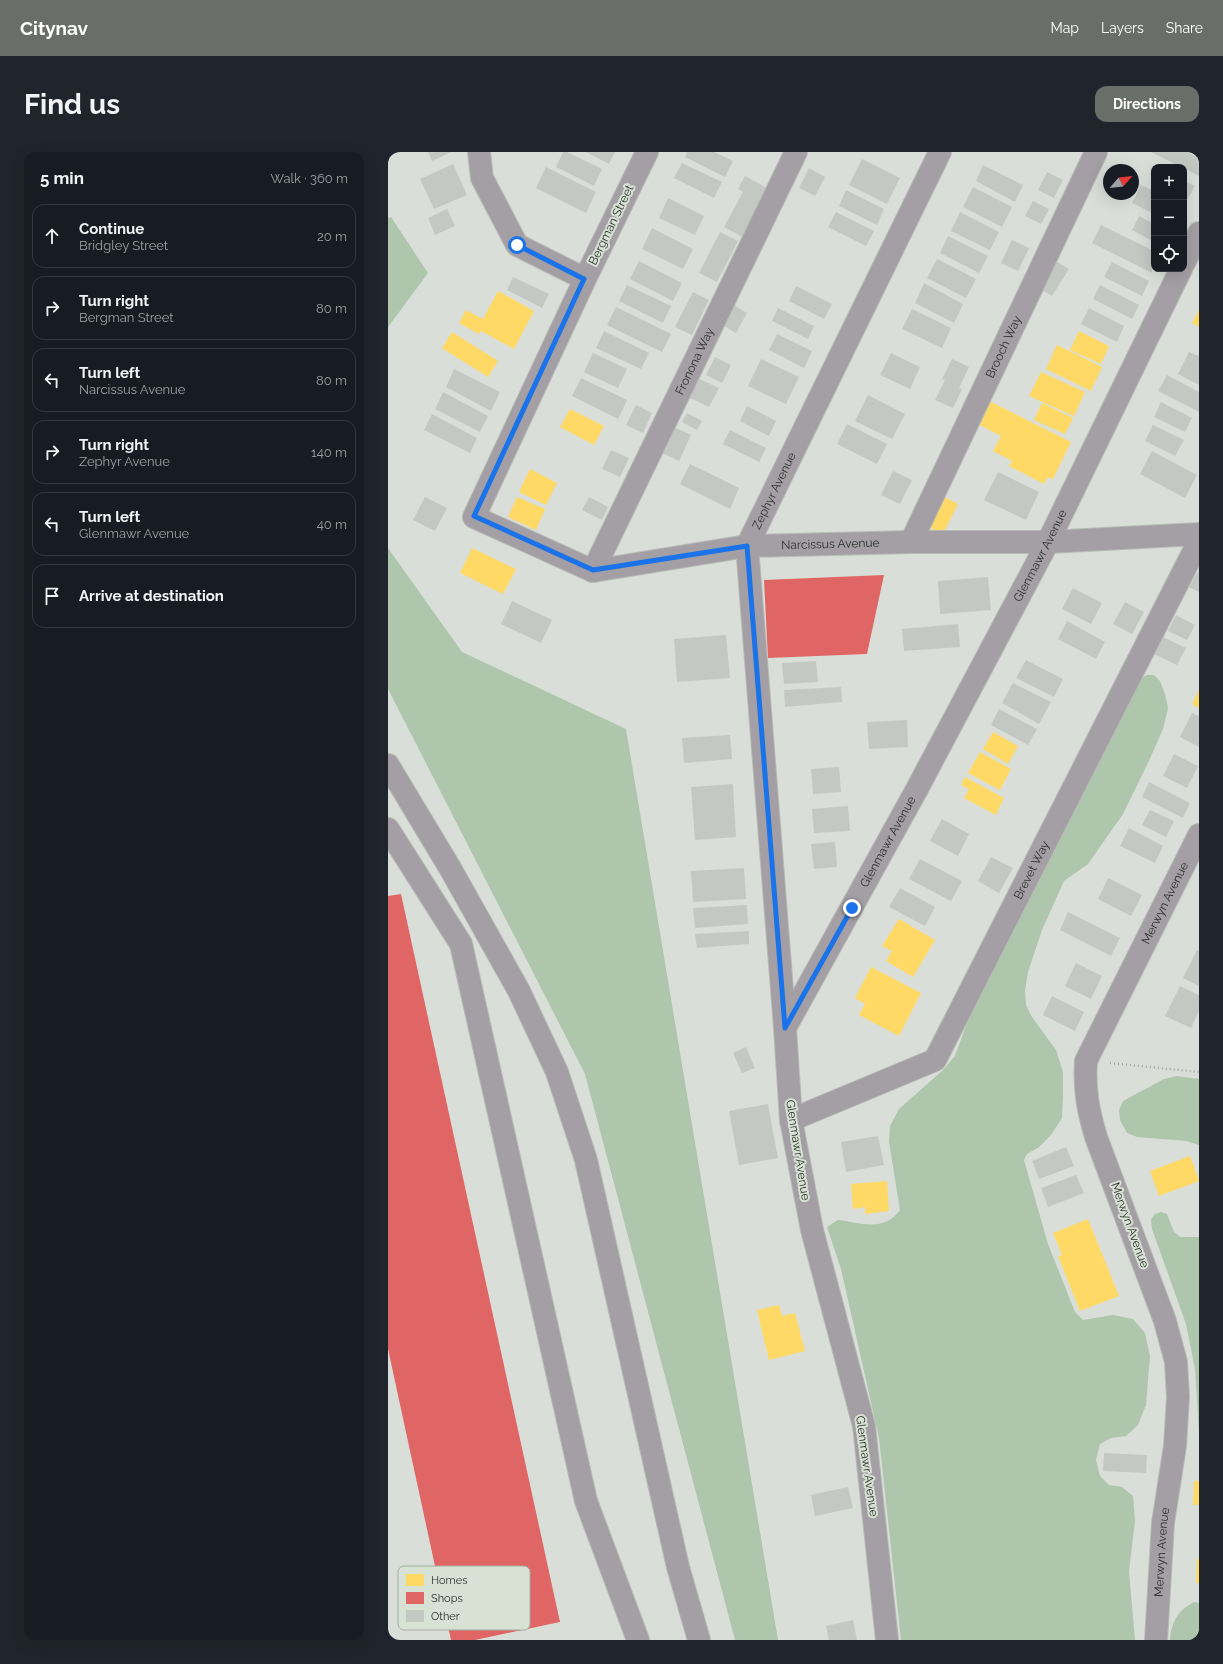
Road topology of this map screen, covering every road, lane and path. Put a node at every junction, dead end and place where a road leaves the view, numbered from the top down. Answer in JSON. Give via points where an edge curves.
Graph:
{"nodes":[{"id":1,"x":480,"y":152,"type":"edge"},
{"id":2,"x":648,"y":152,"type":"edge"},
{"id":3,"x":796,"y":152,"type":"edge"},
{"id":4,"x":940,"y":152,"type":"edge"},
{"id":5,"x":1096,"y":152,"type":"edge"},
{"id":6,"x":1199,"y":232,"type":"edge"},
{"id":7,"x":1187,"y":257,"type":"edge"},
{"id":8,"x":1180,"y":272,"type":"edge"},
{"id":9,"x":584,"y":279,"type":"junction"},
{"id":10,"x":1199,"y":534,"type":"edge"},
{"id":11,"x":1199,"y":541,"type":"edge"},
{"id":12,"x":911,"y":542,"type":"junction"},
{"id":13,"x":1048,"y":542,"type":"junction"},
{"id":14,"x":747,"y":546,"type":"junction"},
{"id":15,"x":593,"y":570,"type":"junction"},
{"id":16,"x":388,"y":765,"type":"edge"},
{"id":17,"x":388,"y":829,"type":"edge"},
{"id":18,"x":1199,"y":835,"type":"edge"},
{"id":19,"x":785,"y":1028,"type":"junction"},
{"id":20,"x":1086,"y":1061,"type":"junction"},
{"id":21,"x":1199,"y":1072,"type":"edge"},
{"id":22,"x":791,"y":1120,"type":"junction"},
{"id":23,"x":638,"y":1640,"type":"edge"},
{"id":24,"x":700,"y":1640,"type":"edge"},
{"id":25,"x":887,"y":1640,"type":"edge"},
{"id":26,"x":1156,"y":1640,"type":"edge"}],
"edges":[{"from":1,"to":9,"type":"street","via":[[482,178],[517,245]]},
{"from":2,"to":9,"type":"street","name":"Bergman Street"},
{"from":3,"to":15,"type":"street","name":"Fronona Way"},
{"from":4,"to":14,"type":"street","name":"Zephyr Avenue"},
{"from":5,"to":12,"type":"street","name":"Brooch Way"},
{"from":6,"to":7,"type":"street"},
{"from":8,"to":13,"type":"street","name":"Glenmawr Avenue"},
{"from":9,"to":15,"type":"street","name":"Bergman Street","via":[[474,516]]},
{"from":10,"to":13,"type":"street","name":"Narcissus Avenue"},
{"from":11,"to":22,"type":"street","name":"Brevet Way","via":[[935,1060]]},
{"from":12,"to":13,"type":"street","name":"Narcissus Avenue"},
{"from":12,"to":14,"type":"street","name":"Narcissus Avenue"},
{"from":13,"to":19,"type":"street","name":"Glenmawr Avenue","via":[[910,802]]},
{"from":14,"to":15,"type":"street","name":"Narcissus Avenue"},
{"from":14,"to":19,"type":"street"},
{"from":16,"to":24,"type":"street","via":[[519,990],[557,1072],[586,1160],[678,1567]]},
{"from":17,"to":23,"type":"street","via":[[461,944],[586,1501]]},
{"from":18,"to":20,"type":"street","name":"Merwyn Avenue"},
{"from":19,"to":22,"type":"street","name":"Glenmawr Avenue"},
{"from":20,"to":21,"type":"path"},
{"from":20,"to":26,"type":"street","name":"Merwyn Avenue","via":[[1084,1084],[1088,1111],[1165,1321],[1176,1362],[1178,1397],[1175,1446],[1163,1523]]},
{"from":22,"to":25,"type":"street","name":"Glenmawr Avenue","via":[[812,1230],[864,1426]]}]}
